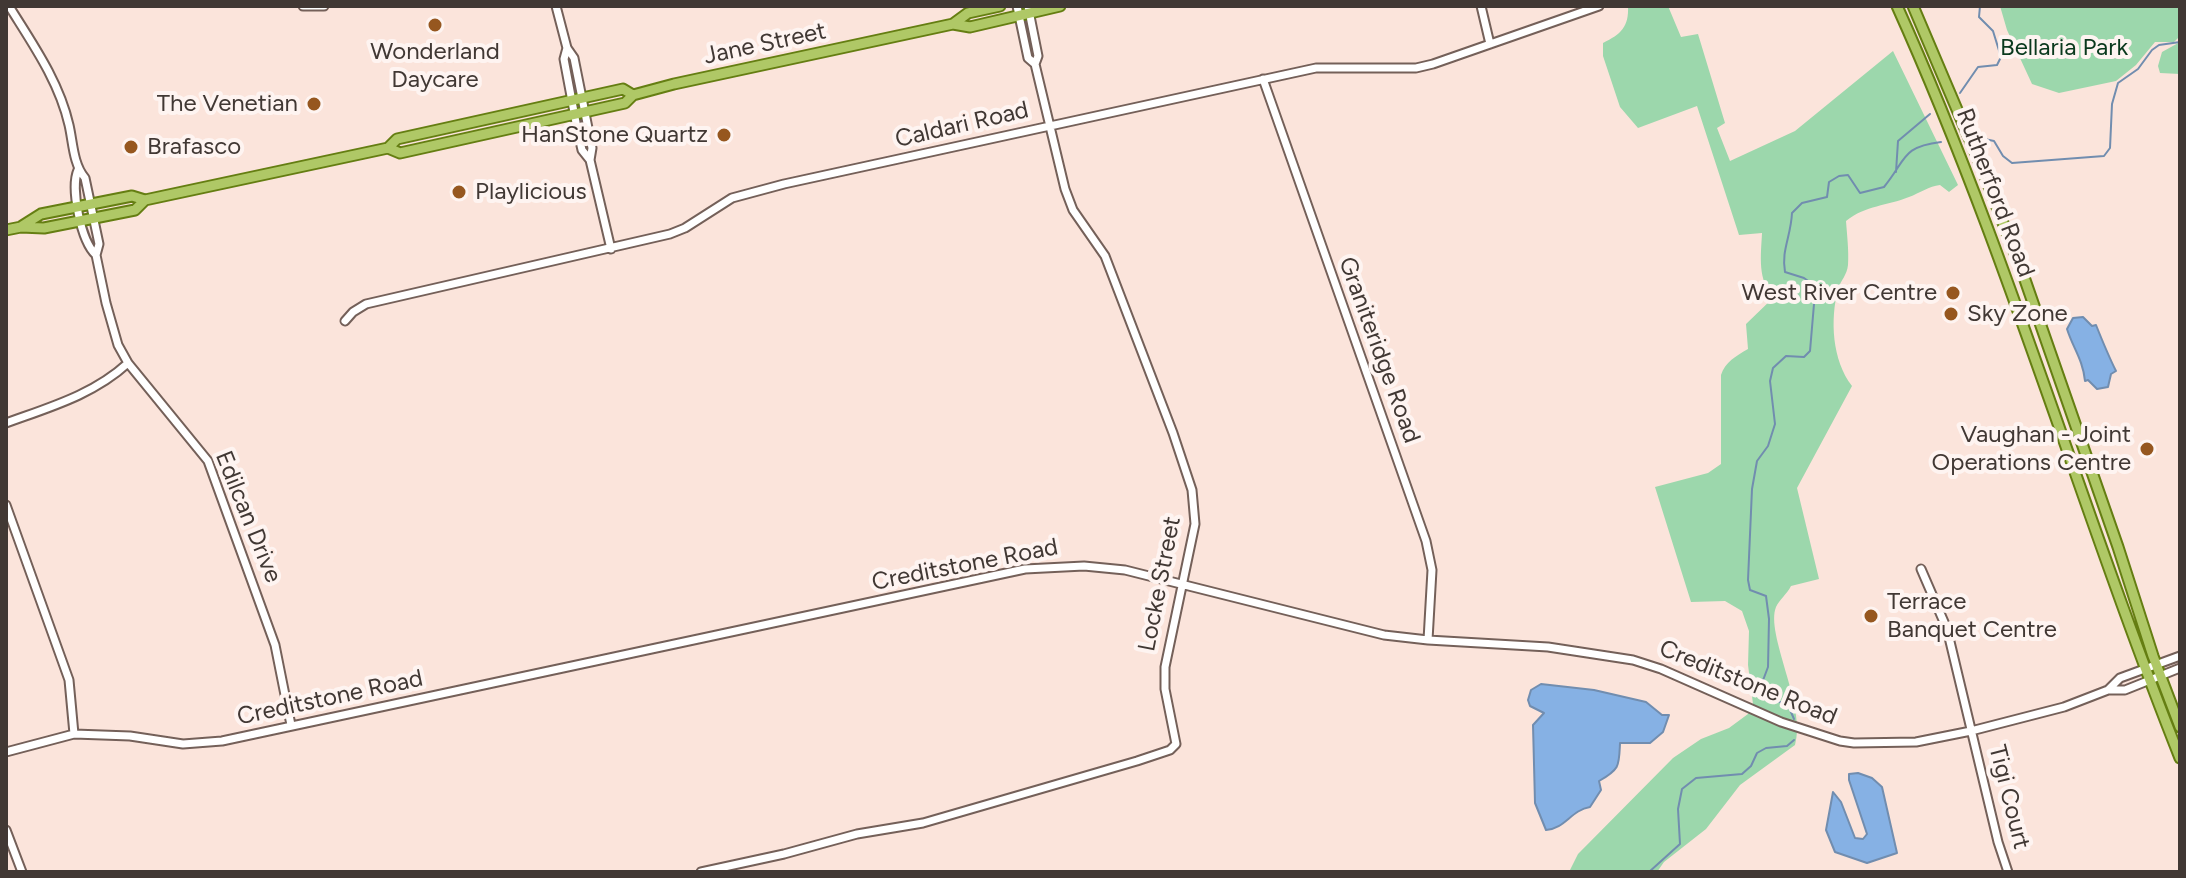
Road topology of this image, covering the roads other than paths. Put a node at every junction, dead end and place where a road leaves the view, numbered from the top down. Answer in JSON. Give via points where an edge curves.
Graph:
{"nodes":[{"id":1,"x":9,"y":6,"type":"edge"},
{"id":2,"x":303,"y":6,"type":"edge"},
{"id":3,"x":324,"y":6,"type":"edge"},
{"id":4,"x":556,"y":6,"type":"edge"},
{"id":5,"x":1000,"y":6,"type":"edge"},
{"id":6,"x":1060,"y":6,"type":"edge"},
{"id":7,"x":1481,"y":6,"type":"edge"},
{"id":8,"x":1599,"y":6,"type":"edge"},
{"id":9,"x":1897,"y":6,"type":"edge"},
{"id":10,"x":1913,"y":6,"type":"edge"},
{"id":11,"x":1029,"y":9,"type":"edge"},
{"id":12,"x":1018,"y":11,"type":"edge"},
{"id":13,"x":953,"y":24,"type":"junction"},
{"id":14,"x":1490,"y":44,"type":"junction"},
{"id":15,"x":1035,"y":64,"type":"junction"},
{"id":16,"x":1263,"y":79,"type":"junction"},
{"id":17,"x":633,"y":95,"type":"junction"},
{"id":18,"x":577,"y":100,"type":"junction"},
{"id":19,"x":580,"y":114,"type":"junction"},
{"id":20,"x":1049,"y":125,"type":"junction"},
{"id":21,"x":388,"y":148,"type":"junction"},
{"id":22,"x":78,"y":170,"type":"junction"},
{"id":23,"x":145,"y":200,"type":"junction"},
{"id":24,"x":90,"y":205,"type":"junction"},
{"id":25,"x":78,"y":207,"type":"junction"},
{"id":26,"x":93,"y":219,"type":"junction"},
{"id":27,"x":81,"y":221,"type":"junction"},
{"id":28,"x":21,"y":227,"type":"junction"},
{"id":29,"x":6,"y":230,"type":"edge"},
{"id":30,"x":611,"y":249,"type":"junction"},
{"id":31,"x":96,"y":255,"type":"junction"},
{"id":32,"x":345,"y":321,"type":"dead end"},
{"id":33,"x":128,"y":363,"type":"junction"},
{"id":34,"x":6,"y":423,"type":"edge"},
{"id":35,"x":6,"y":505,"type":"edge"},
{"id":36,"x":1921,"y":569,"type":"dead end"},
{"id":37,"x":1184,"y":584,"type":"junction"},
{"id":38,"x":1428,"y":640,"type":"junction"},
{"id":39,"x":2180,"y":656,"type":"edge"},
{"id":40,"x":2156,"y":664,"type":"junction"},
{"id":41,"x":2180,"y":668,"type":"edge"},
{"id":42,"x":2145,"y":669,"type":"junction"},
{"id":43,"x":2160,"y":676,"type":"junction"},
{"id":44,"x":2150,"y":680,"type":"junction"},
{"id":45,"x":2108,"y":690,"type":"junction"},
{"id":46,"x":291,"y":725,"type":"junction"},
{"id":47,"x":2180,"y":727,"type":"edge"},
{"id":48,"x":1971,"y":731,"type":"junction"},
{"id":49,"x":74,"y":734,"type":"junction"},
{"id":50,"x":6,"y":752,"type":"edge"},
{"id":51,"x":2180,"y":758,"type":"edge"},
{"id":52,"x":6,"y":830,"type":"edge"},
{"id":53,"x":22,"y":872,"type":"edge"},
{"id":54,"x":701,"y":872,"type":"edge"},
{"id":55,"x":2008,"y":872,"type":"edge"}],
"edges":[{"from":1,"to":22,"type":"street","via":[[58,92]]},
{"from":2,"to":3,"type":"street"},
{"from":4,"to":18,"type":"street","via":[[574,58]]},
{"from":5,"to":13,"type":"main road","name":"Jane Street","via":[[968,13]]},
{"from":6,"to":11,"type":"main road","name":"Jane Street"},
{"from":7,"to":14,"type":"street"},
{"from":8,"to":14,"type":"street","name":"Caldari Road"},
{"from":9,"to":42,"type":"main road","name":"Rutherford Road","via":[[2012,291]]},
{"from":10,"to":40,"type":"main road","name":"Rutherford Road","via":[[2024,277]]},
{"from":11,"to":12,"type":"main road","name":"Jane Street"},
{"from":11,"to":15,"type":"street","name":"Locke Street"},
{"from":12,"to":13,"type":"main road","name":"Jane Street","via":[[970,27]]},
{"from":12,"to":15,"type":"street","name":"Locke Street","via":[[1028,58]]},
{"from":13,"to":17,"type":"main road","name":"Jane Street"},
{"from":14,"to":16,"type":"street","name":"Caldari Road","via":[[1416,68],[1316,68]]},
{"from":15,"to":20,"type":"street","name":"Locke Street"},
{"from":16,"to":20,"type":"street","name":"Caldari Road"},
{"from":16,"to":38,"type":"street","name":"Graniteridge Road","via":[[1426,541],[1432,570]]},
{"from":17,"to":18,"type":"main road","name":"Jane Street","via":[[623,89]]},
{"from":17,"to":19,"type":"main road","name":"Jane Street","via":[[625,103]]},
{"from":18,"to":19,"type":"street"},
{"from":18,"to":21,"type":"main road","name":"Jane Street","via":[[397,139]]},
{"from":19,"to":21,"type":"main road","name":"Jane Street","via":[[400,153]]},
{"from":19,"to":30,"type":"street","via":[[582,150],[590,160]]},
{"from":20,"to":30,"type":"street","name":"Caldari Road","via":[[732,198],[685,228]]},
{"from":20,"to":37,"type":"street","name":"Locke Street","via":[[1073,210],[1105,256],[1192,490],[1195,524]]},
{"from":21,"to":23,"type":"main road","name":"Jane Street"},
{"from":22,"to":24,"type":"street","name":"Edilcan Drive","via":[[85,178]]},
{"from":22,"to":25,"type":"street","name":"Edilcan Drive","via":[[73,180]]},
{"from":23,"to":24,"type":"main road","name":"Jane Street","via":[[132,196]]},
{"from":23,"to":26,"type":"main road","name":"Jane Street","via":[[135,210]]},
{"from":24,"to":25,"type":"main road","name":"Jane Street"},
{"from":24,"to":26,"type":"street","name":"Edilcan Drive"},
{"from":25,"to":27,"type":"street","name":"Edilcan Drive"},
{"from":25,"to":28,"type":"main road","name":"Jane Street","via":[[41,214]]},
{"from":26,"to":27,"type":"main road","name":"Jane Street"},
{"from":26,"to":31,"type":"street","name":"Edilcan Drive"},
{"from":27,"to":28,"type":"main road","name":"Jane Street"},
{"from":27,"to":31,"type":"street","name":"Edilcan Drive","via":[[87,247]]},
{"from":28,"to":29,"type":"main road","name":"Jane Street"},
{"from":30,"to":32,"type":"street","name":"Caldari Road","via":[[366,304]]},
{"from":31,"to":33,"type":"street","name":"Edilcan Drive","via":[[111,326]]},
{"from":33,"to":34,"type":"street","via":[[91,390]]},
{"from":33,"to":46,"type":"street","name":"Edilcan Drive","via":[[208,461],[275,645]]},
{"from":35,"to":49,"type":"street","via":[[69,680]]},
{"from":36,"to":48,"type":"street","name":"Tigi Court","via":[[1947,629]]},
{"from":37,"to":38,"type":"street","name":"Creditstone Road","via":[[1376,633]]},
{"from":37,"to":46,"type":"street","name":"Creditstone Road","via":[[1092,566],[1025,569]]},
{"from":37,"to":54,"type":"street","name":"Locke Street","via":[[1165,667],[1177,739],[1170,750],[923,823]]},
{"from":38,"to":48,"type":"street","name":"Creditstone Road","via":[[1548,647],[1633,660],[1781,722],[1844,742],[1916,742]]},
{"from":39,"to":40,"type":"street","name":"Creditstone Road"},
{"from":40,"to":42,"type":"street","name":"Creditstone Road"},
{"from":40,"to":43,"type":"main road","name":"Rutherford Road"},
{"from":41,"to":43,"type":"street","name":"Creditstone Road"},
{"from":42,"to":44,"type":"main road","name":"Rutherford Road"},
{"from":42,"to":45,"type":"street","name":"Creditstone Road","via":[[2120,678]]},
{"from":43,"to":44,"type":"street","name":"Creditstone Road"},
{"from":43,"to":47,"type":"main road","name":"Rutherford Road"},
{"from":44,"to":45,"type":"street","name":"Creditstone Road"},
{"from":44,"to":51,"type":"main road","name":"Rutherford Road"},
{"from":45,"to":48,"type":"street","name":"Creditstone Road"},
{"from":46,"to":49,"type":"street","name":"Creditstone Road","via":[[195,744]]},
{"from":48,"to":55,"type":"street","name":"Tigi Court"},
{"from":49,"to":50,"type":"street","name":"Creditstone Road"},
{"from":52,"to":53,"type":"street"}]}
